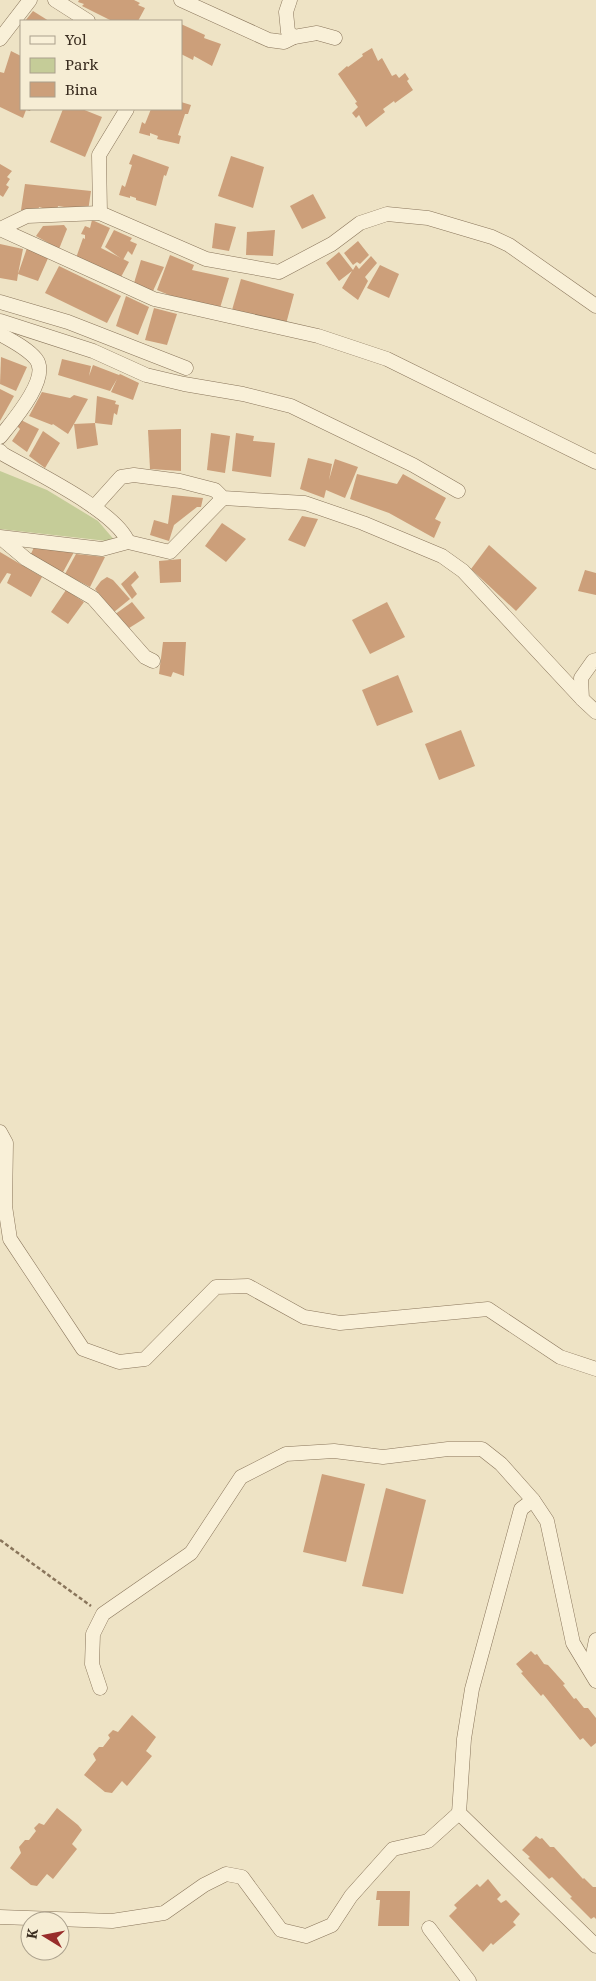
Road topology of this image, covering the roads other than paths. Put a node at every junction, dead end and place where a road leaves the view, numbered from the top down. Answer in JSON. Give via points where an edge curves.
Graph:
{"nodes":[{"id":1,"x":30,"y":0,"type":"edge"},
{"id":2,"x":55,"y":0,"type":"edge"},
{"id":3,"x":181,"y":0,"type":"edge"},
{"id":4,"x":290,"y":0,"type":"edge"},
{"id":5,"x":86,"y":20,"type":"edge"},
{"id":6,"x":294,"y":37,"type":"junction"},
{"id":7,"x":335,"y":38,"type":"dead end"},
{"id":8,"x":0,"y":39,"type":"edge"},
{"id":9,"x":126,"y":110,"type":"edge"},
{"id":10,"x":100,"y":213,"type":"junction"},
{"id":11,"x":1,"y":229,"type":"edge"},
{"id":12,"x":0,"y":302,"type":"edge"},
{"id":13,"x":596,"y":306,"type":"edge"},
{"id":14,"x":0,"y":321,"type":"edge"},
{"id":15,"x":0,"y":334,"type":"edge"},
{"id":16,"x":186,"y":368,"type":"dead end"},
{"id":17,"x":0,"y":437,"type":"edge"},
{"id":18,"x":0,"y":451,"type":"edge"},
{"id":19,"x":596,"y":462,"type":"edge"},
{"id":20,"x":458,"y":491,"type":"dead end"},
{"id":21,"x":223,"y":498,"type":"junction"},
{"id":22,"x":94,"y":507,"type":"junction"},
{"id":23,"x":1,"y":538,"type":"edge"},
{"id":24,"x":128,"y":542,"type":"junction"},
{"id":25,"x":596,"y":660,"type":"edge"},
{"id":26,"x":153,"y":662,"type":"dead end"},
{"id":27,"x":582,"y":699,"type":"junction"},
{"id":28,"x":596,"y":712,"type":"edge"},
{"id":29,"x":0,"y":1132,"type":"edge"},
{"id":30,"x":596,"y":1369,"type":"edge"},
{"id":31,"x":533,"y":1500,"type":"junction"},
{"id":32,"x":596,"y":1640,"type":"edge"},
{"id":33,"x":593,"y":1675,"type":"edge"},
{"id":34,"x":100,"y":1688,"type":"dead end"},
{"id":35,"x":459,"y":1813,"type":"junction"},
{"id":36,"x":0,"y":1917,"type":"edge"},
{"id":37,"x":429,"y":1928,"type":"dead end"},
{"id":38,"x":596,"y":1946,"type":"edge"},
{"id":39,"x":470,"y":1981,"type":"edge"}],
"edges":[{"from":1,"to":8,"type":"street"},
{"from":2,"to":5,"type":"street"},
{"from":3,"to":6,"type":"street","via":[[269,40],[284,42]]},
{"from":4,"to":6,"type":"street","via":[[286,12],[288,32]]},
{"from":6,"to":7,"type":"street","via":[[317,33]]},
{"from":9,"to":10,"type":"street","via":[[99,155]]},
{"from":10,"to":11,"type":"street","via":[[27,216]]},
{"from":10,"to":13,"type":"street","via":[[206,259],[279,272],[332,244],[360,223],[387,214],[428,218],[509,245]]},
{"from":11,"to":19,"type":"street","via":[[154,299],[318,336],[387,360]]},
{"from":12,"to":16,"type":"street","via":[[68,322]]},
{"from":14,"to":20,"type":"street","via":[[93,351],[146,375],[292,406],[413,465]]},
{"from":15,"to":17,"type":"street","via":[[36,360],[40,370],[37,385]]},
{"from":18,"to":22,"type":"street"},
{"from":21,"to":22,"type":"street","via":[[215,490],[134,475],[121,478]]},
{"from":21,"to":24,"type":"street","via":[[170,552]]},
{"from":21,"to":27,"type":"street","via":[[305,503],[442,556],[463,571]]},
{"from":22,"to":24,"type":"street","via":[[125,534]]},
{"from":23,"to":24,"type":"street","via":[[102,549]]},
{"from":23,"to":26,"type":"street","via":[[26,559],[93,598]]},
{"from":25,"to":27,"type":"street","via":[[581,678]]},
{"from":27,"to":28,"type":"street"},
{"from":29,"to":30,"type":"street","via":[[6,1143],[4,1206],[10,1239],[83,1349],[119,1362],[145,1358],[216,1287],[248,1286],[304,1317],[340,1323],[488,1309],[560,1356]]},
{"from":31,"to":33,"type":"street","via":[[547,1520],[573,1642]]},
{"from":31,"to":34,"type":"street","via":[[482,1449],[448,1449],[383,1457],[334,1451],[286,1454],[241,1477],[191,1552],[103,1614],[93,1634],[92,1657]]},
{"from":31,"to":35,"type":"street","via":[[521,1509],[472,1689],[464,1739]]},
{"from":32,"to":33,"type":"street"},
{"from":35,"to":36,"type":"street","via":[[428,1841],[394,1849],[351,1896],[332,1925],[306,1936],[281,1930],[242,1877],[226,1874],[164,1912],[112,1921]]},
{"from":35,"to":38,"type":"street"},
{"from":37,"to":39,"type":"street"}]}
